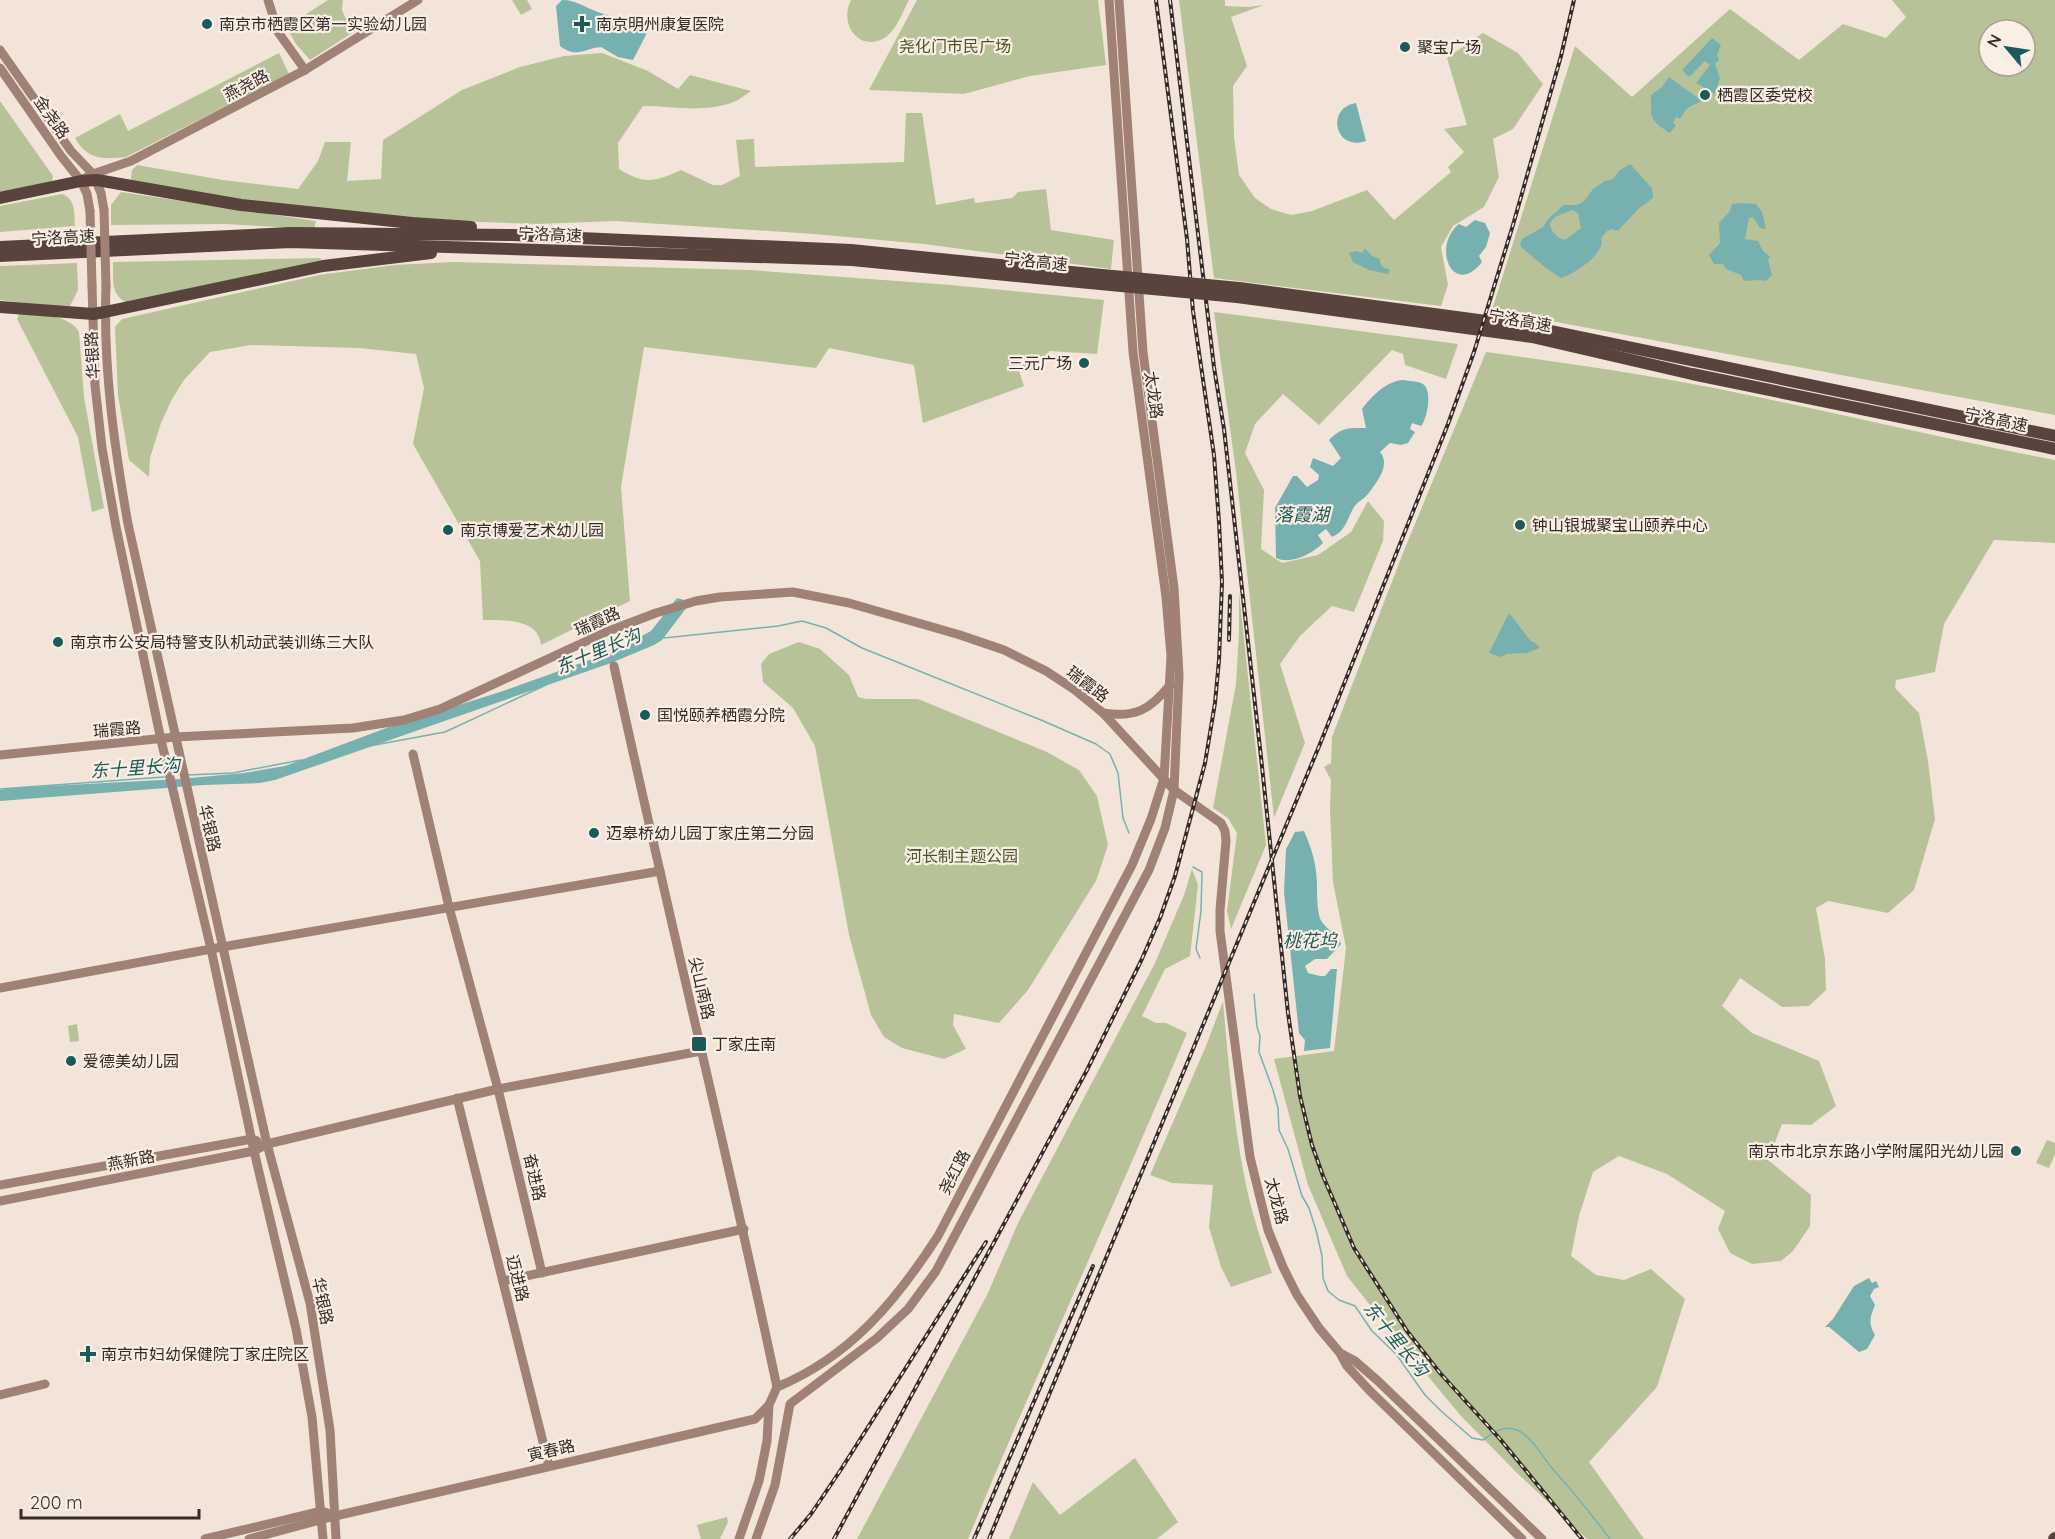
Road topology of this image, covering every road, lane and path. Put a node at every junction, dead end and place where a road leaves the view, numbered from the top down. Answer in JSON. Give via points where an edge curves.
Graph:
{"nodes":[{"id":1,"x":268,"y":0,"type":"edge"},
{"id":2,"x":418,"y":0,"type":"edge"},
{"id":3,"x":1108,"y":0,"type":"edge"},
{"id":4,"x":1119,"y":0,"type":"edge"},
{"id":5,"x":0,"y":50,"type":"edge"},
{"id":6,"x":0,"y":68,"type":"edge"},
{"id":7,"x":305,"y":70,"type":"junction"},
{"id":8,"x":95,"y":177,"type":"junction"},
{"id":9,"x":81,"y":181,"type":"junction"},
{"id":10,"x":0,"y":198,"type":"edge"},
{"id":11,"x":565,"y":237,"type":"junction"},
{"id":12,"x":0,"y":247,"type":"edge"},
{"id":13,"x":627,"y":254,"type":"junction"},
{"id":14,"x":0,"y":256,"type":"edge"},
{"id":15,"x":1038,"y":273,"type":"junction"},
{"id":16,"x":1238,"y":293,"type":"junction"},
{"id":17,"x":0,"y":307,"type":"edge"},
{"id":18,"x":99,"y":313,"type":"junction"},
{"id":19,"x":2055,"y":436,"type":"edge"},
{"id":20,"x":2055,"y":449,"type":"edge"},
{"id":21,"x":614,"y":666,"type":"dead end"},
{"id":22,"x":1170,"y":685,"type":"junction"},
{"id":23,"x":1103,"y":713,"type":"junction"},
{"id":24,"x":175,"y":737,"type":"junction"},
{"id":25,"x":161,"y":740,"type":"junction"},
{"id":26,"x":412,"y":754,"type":"dead end"},
{"id":27,"x":0,"y":755,"type":"edge"},
{"id":28,"x":1164,"y":778,"type":"junction"},
{"id":29,"x":1174,"y":790,"type":"junction"},
{"id":30,"x":660,"y":871,"type":"junction"},
{"id":31,"x":449,"y":907,"type":"junction"},
{"id":32,"x":222,"y":947,"type":"junction"},
{"id":33,"x":211,"y":949,"type":"junction"},
{"id":34,"x":0,"y":988,"type":"edge"},
{"id":35,"x":701,"y":1051,"type":"junction"},
{"id":36,"x":498,"y":1089,"type":"junction"},
{"id":37,"x":457,"y":1098,"type":"junction"},
{"id":38,"x":252,"y":1139,"type":"junction"},
{"id":39,"x":267,"y":1144,"type":"junction"},
{"id":40,"x":254,"y":1151,"type":"junction"},
{"id":41,"x":0,"y":1185,"type":"edge"},
{"id":42,"x":0,"y":1200,"type":"edge"},
{"id":43,"x":744,"y":1229,"type":"junction"},
{"id":44,"x":542,"y":1273,"type":"junction"},
{"id":45,"x":503,"y":1281,"type":"junction"},
{"id":46,"x":1340,"y":1353,"type":"junction"},
{"id":47,"x":45,"y":1384,"type":"dead end"},
{"id":48,"x":777,"y":1387,"type":"junction"},
{"id":49,"x":0,"y":1395,"type":"edge"},
{"id":50,"x":769,"y":1405,"type":"junction"},
{"id":51,"x":549,"y":1466,"type":"junction"},
{"id":52,"x":322,"y":1516,"type":"junction"},
{"id":53,"x":335,"y":1516,"type":"junction"},
{"id":54,"x":205,"y":1539,"type":"edge"},
{"id":55,"x":249,"y":1539,"type":"edge"},
{"id":56,"x":323,"y":1539,"type":"edge"},
{"id":57,"x":336,"y":1539,"type":"edge"},
{"id":58,"x":739,"y":1539,"type":"edge"},
{"id":59,"x":756,"y":1539,"type":"edge"},
{"id":60,"x":1522,"y":1539,"type":"edge"},
{"id":61,"x":1542,"y":1539,"type":"edge"}],
"edges":[{"from":1,"to":7,"type":"main road","via":[[278,32]]},
{"from":2,"to":7,"type":"main road","name":"燕尧路"},
{"from":3,"to":22,"type":"main road","name":"太龙路","via":[[1133,352],[1166,597]]},
{"from":4,"to":29,"type":"main road","name":"太龙路","via":[[1143,352],[1178,633]]},
{"from":5,"to":8,"type":"main road","name":"金尧路","via":[[71,151]]},
{"from":6,"to":9,"type":"main road","name":"金尧路"},
{"from":7,"to":8,"type":"main road","name":"燕尧路"},
{"from":8,"to":9,"type":"highway"},
{"from":8,"to":11,"type":"highway","via":[[241,205]]},
{"from":8,"to":18,"type":"main road","name":"华银路","bridge":true,"via":[[104,210],[106,286]]},
{"from":9,"to":10,"type":"highway"},
{"from":9,"to":18,"type":"main road","name":"华银路","bridge":true,"via":[[90,211],[92,286]]},
{"from":11,"to":12,"type":"highway","name":"宁洛高速","via":[[290,233]]},
{"from":11,"to":15,"type":"highway","name":"宁洛高速","via":[[851,250]]},
{"from":13,"to":14,"type":"highway","name":"宁洛高速","via":[[291,242]]},
{"from":13,"to":15,"type":"highway","name":"宁洛高速","via":[[852,260]]},
{"from":13,"to":18,"type":"highway","via":[[425,253],[378,258]]},
{"from":15,"to":16,"type":"highway","name":"宁洛高速","bridge":true},
{"from":16,"to":19,"type":"highway","name":"宁洛高速","via":[[1532,327]]},
{"from":16,"to":20,"type":"highway","name":"宁洛高速","via":[[1533,337]]},
{"from":17,"to":18,"type":"highway"},
{"from":18,"to":24,"type":"main road","name":"华银路","via":[[128,524]]},
{"from":18,"to":25,"type":"main road","name":"华银路","via":[[95,386],[102,448]]},
{"from":21,"to":30,"type":"main road","name":"尖山南路"},
{"from":22,"to":23,"type":"main road","via":[[1144,710],[1118,716]]},
{"from":22,"to":28,"type":"main road","name":"太龙路"},
{"from":23,"to":24,"type":"main road","name":"瑞霞路","via":[[1046,671],[1004,651],[895,615],[793,592],[720,597],[656,613],[424,716],[353,728]]},
{"from":23,"to":28,"type":"main road","name":"瑞霞路"},
{"from":24,"to":25,"type":"main road","name":"瑞霞路"},
{"from":24,"to":32,"type":"main road","name":"华银路"},
{"from":25,"to":27,"type":"main road","name":"瑞霞路"},
{"from":25,"to":33,"type":"main road","name":"华银路"},
{"from":26,"to":31,"type":"main road","name":"奋进路"},
{"from":28,"to":29,"type":"main road","name":"太龙路"},
{"from":28,"to":48,"type":"main road","name":"尧红路","via":[[1132,865],[938,1236],[877,1319],[851,1343],[802,1377]]},
{"from":29,"to":46,"type":"main road","name":"太龙路","via":[[1221,823],[1225,831],[1221,931],[1257,1189],[1283,1268],[1307,1312]]},
{"from":29,"to":59,"type":"main road","name":"尧红路","via":[[1149,870],[936,1270],[908,1309],[877,1338],[790,1404],[775,1485]]},
{"from":30,"to":31,"type":"main road"},
{"from":30,"to":35,"type":"main road","name":"尖山南路"},
{"from":31,"to":32,"type":"main road"},
{"from":31,"to":36,"type":"main road","name":"奋进路"},
{"from":32,"to":33,"type":"main road"},
{"from":32,"to":39,"type":"main road","name":"华银路"},
{"from":33,"to":34,"type":"main road"},
{"from":33,"to":38,"type":"main road","name":"华银路"},
{"from":35,"to":36,"type":"main road","name":"燕新路"},
{"from":35,"to":43,"type":"main road","name":"尖山南路"},
{"from":36,"to":37,"type":"main road","name":"燕新路"},
{"from":36,"to":44,"type":"main road","name":"奋进路"},
{"from":37,"to":39,"type":"main road","name":"燕新路"},
{"from":37,"to":45,"type":"main road","name":"迈进路"},
{"from":38,"to":39,"type":"main road","name":"燕新路"},
{"from":38,"to":40,"type":"main road","name":"华银路"},
{"from":38,"to":41,"type":"main road","name":"燕新路"},
{"from":39,"to":40,"type":"main road","name":"燕新路"},
{"from":39,"to":53,"type":"main road","name":"华银路","via":[[310,1303],[330,1430]]},
{"from":40,"to":42,"type":"main road","name":"燕新路"},
{"from":40,"to":52,"type":"main road","name":"华银路","via":[[296,1329],[312,1417]]},
{"from":43,"to":44,"type":"main road"},
{"from":43,"to":48,"type":"main road","name":"尖山南路"},
{"from":44,"to":45,"type":"main road"},
{"from":45,"to":51,"type":"main road","name":"迈进路"},
{"from":46,"to":60,"type":"main road","via":[[1369,1390]]},
{"from":46,"to":61,"type":"main road","name":"太龙路","via":[[1378,1381]]},
{"from":47,"to":49,"type":"main road"},
{"from":48,"to":50,"type":"main road"},
{"from":50,"to":51,"type":"main road","name":"寅春路","via":[[755,1419]]},
{"from":50,"to":58,"type":"main road","via":[[759,1481]]},
{"from":51,"to":53,"type":"main road","name":"寅春路"},
{"from":52,"to":53,"type":"main road"},
{"from":52,"to":54,"type":"main road"},
{"from":52,"to":55,"type":"main road"},
{"from":52,"to":56,"type":"main road","name":"华银路"},
{"from":53,"to":57,"type":"main road","name":"华银路"}]}
